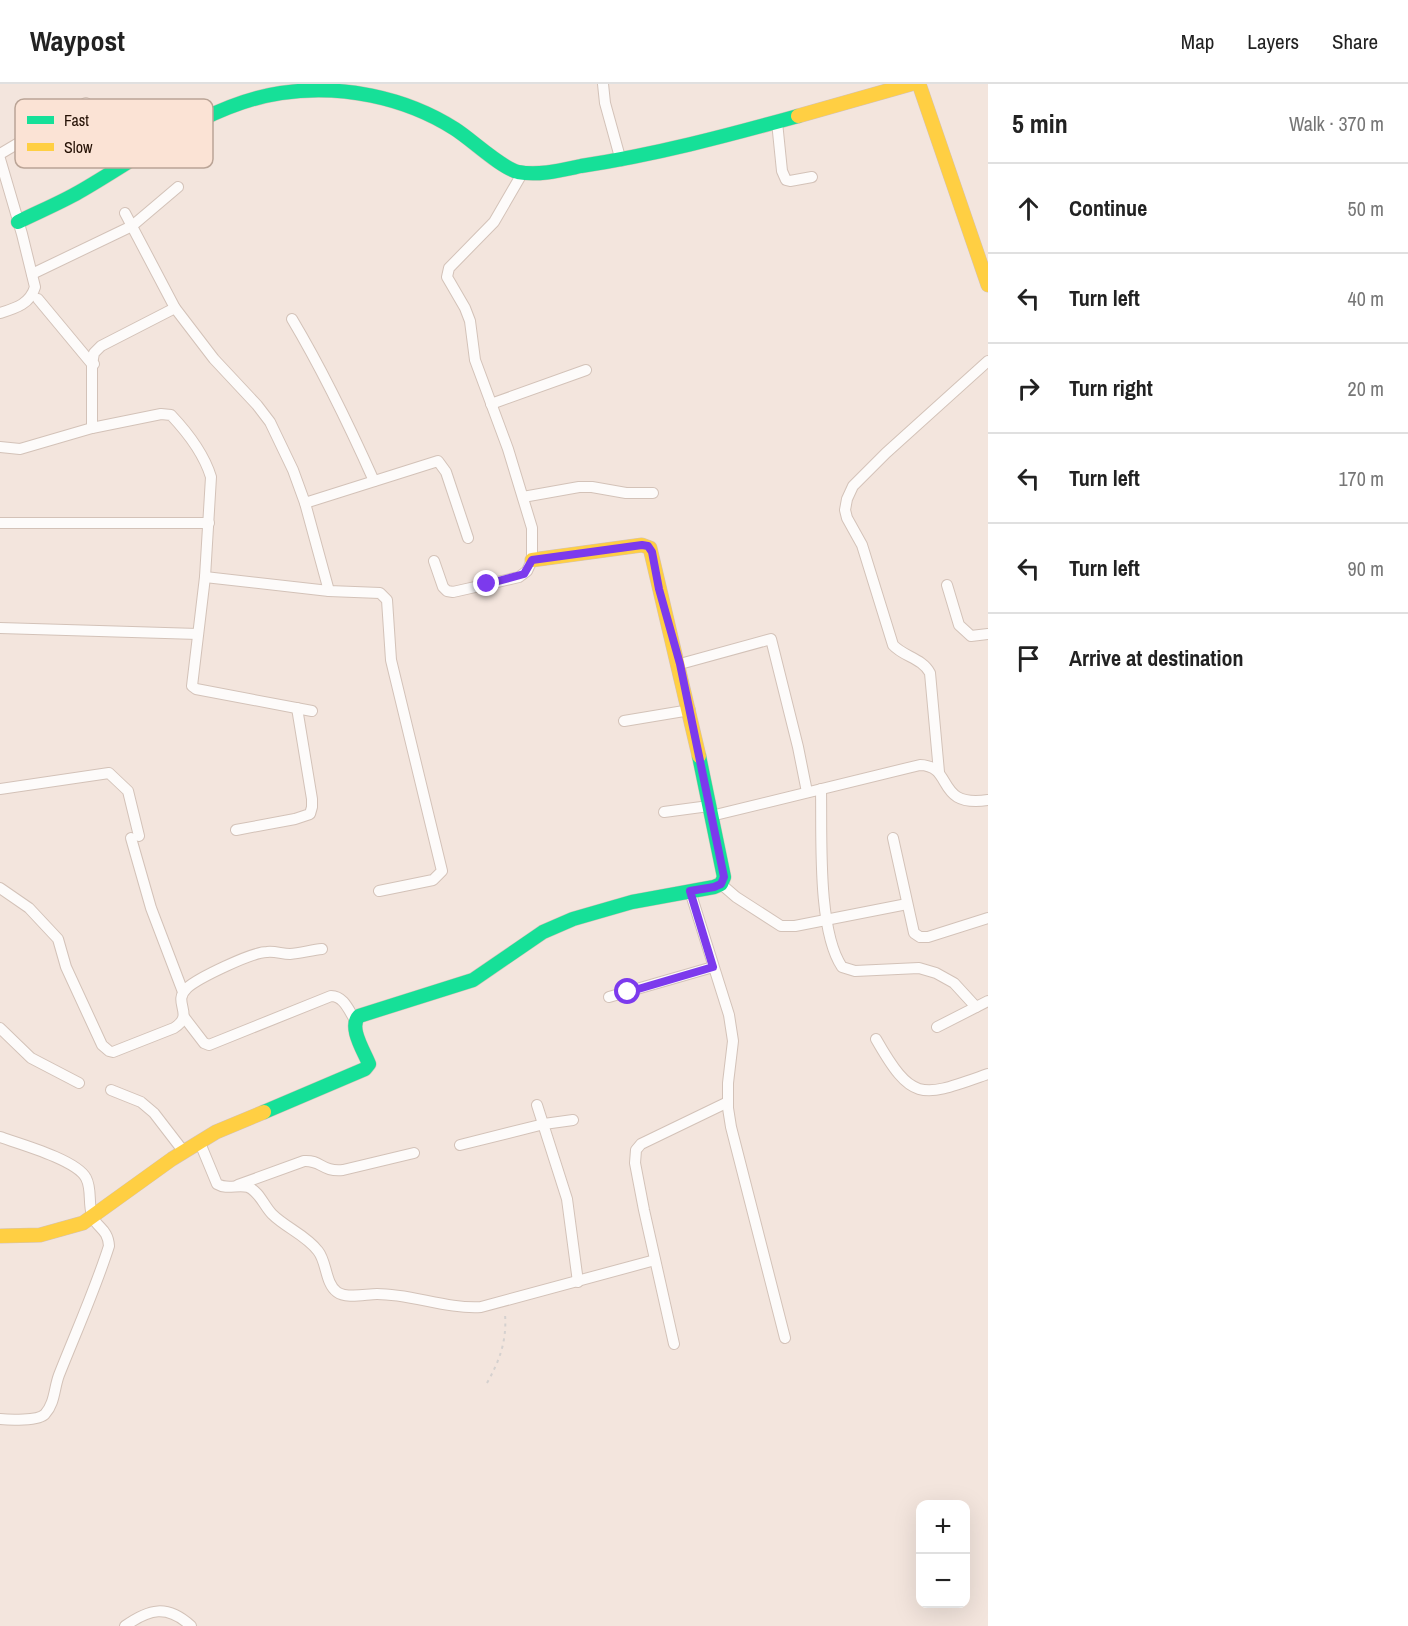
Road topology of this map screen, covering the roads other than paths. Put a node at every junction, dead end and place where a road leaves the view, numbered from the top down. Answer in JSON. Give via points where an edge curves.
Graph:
{"nodes":[{"id":1,"x":603,"y":84,"type":"edge"},
{"id":2,"x":911,"y":84,"type":"edge"},
{"id":3,"x":919,"y":84,"type":"edge"},
{"id":4,"x":340,"y":87,"type":"edge"},
{"id":5,"x":213,"y":115,"type":"edge"},
{"id":6,"x":777,"y":122,"type":"junction"},
{"id":7,"x":15,"y":148,"type":"edge"},
{"id":8,"x":0,"y":157,"type":"edge"},
{"id":9,"x":621,"y":160,"type":"junction"},
{"id":10,"x":118,"y":168,"type":"edge"},
{"id":11,"x":523,"y":172,"type":"junction"},
{"id":12,"x":812,"y":177,"type":"dead end"},
{"id":13,"x":178,"y":188,"type":"dead end"},
{"id":14,"x":125,"y":213,"type":"dead end"},
{"id":15,"x":18,"y":222,"type":"junction"},
{"id":16,"x":132,"y":226,"type":"junction"},
{"id":17,"x":32,"y":274,"type":"junction"},
{"id":18,"x":988,"y":285,"type":"edge"},
{"id":19,"x":38,"y":299,"type":"dead end"},
{"id":20,"x":175,"y":308,"type":"junction"},
{"id":21,"x":0,"y":313,"type":"edge"},
{"id":22,"x":292,"y":319,"type":"dead end"},
{"id":23,"x":988,"y":361,"type":"edge"},
{"id":24,"x":93,"y":364,"type":"junction"},
{"id":25,"x":586,"y":370,"type":"dead end"},
{"id":26,"x":491,"y":404,"type":"junction"},
{"id":27,"x":92,"y":428,"type":"junction"},
{"id":28,"x":0,"y":447,"type":"edge"},
{"id":29,"x":374,"y":481,"type":"junction"},
{"id":30,"x":653,"y":493,"type":"dead end"},
{"id":31,"x":523,"y":497,"type":"junction"},
{"id":32,"x":305,"y":503,"type":"junction"},
{"id":33,"x":0,"y":523,"type":"edge"},
{"id":34,"x":209,"y":523,"type":"junction"},
{"id":35,"x":468,"y":538,"type":"dead end"},
{"id":36,"x":532,"y":560,"type":"junction"},
{"id":37,"x":434,"y":561,"type":"dead end"},
{"id":38,"x":205,"y":577,"type":"junction"},
{"id":39,"x":947,"y":585,"type":"dead end"},
{"id":40,"x":329,"y":591,"type":"junction"},
{"id":41,"x":0,"y":628,"type":"edge"},
{"id":42,"x":198,"y":633,"type":"junction"},
{"id":43,"x":988,"y":634,"type":"edge"},
{"id":44,"x":680,"y":664,"type":"junction"},
{"id":45,"x":297,"y":708,"type":"junction"},
{"id":46,"x":690,"y":710,"type":"junction"},
{"id":47,"x":312,"y":711,"type":"dead end"},
{"id":48,"x":624,"y":721,"type":"dead end"},
{"id":49,"x":939,"y":772,"type":"junction"},
{"id":50,"x":0,"y":789,"type":"edge"},
{"id":51,"x":821,"y":789,"type":"junction"},
{"id":52,"x":807,"y":792,"type":"junction"},
{"id":53,"x":988,"y":800,"type":"edge"},
{"id":54,"x":710,"y":811,"type":"junction"},
{"id":55,"x":664,"y":812,"type":"dead end"},
{"id":56,"x":236,"y":830,"type":"dead end"},
{"id":57,"x":893,"y":838,"type":"dead end"},
{"id":58,"x":721,"y":884,"type":"junction"},
{"id":59,"x":0,"y":888,"type":"edge"},
{"id":60,"x":379,"y":891,"type":"dead end"},
{"id":61,"x":690,"y":891,"type":"junction"},
{"id":62,"x":907,"y":904,"type":"junction"},
{"id":63,"x":988,"y":918,"type":"edge"},
{"id":64,"x":825,"y":920,"type":"junction"},
{"id":65,"x":322,"y":949,"type":"dead end"},
{"id":66,"x":713,"y":967,"type":"junction"},
{"id":67,"x":183,"y":992,"type":"junction"},
{"id":68,"x":609,"y":997,"type":"dead end"},
{"id":69,"x":988,"y":1001,"type":"edge"},
{"id":70,"x":976,"y":1007,"type":"junction"},
{"id":71,"x":184,"y":1017,"type":"junction"},
{"id":72,"x":355,"y":1020,"type":"junction"},
{"id":73,"x":937,"y":1027,"type":"dead end"},
{"id":74,"x":0,"y":1028,"type":"edge"},
{"id":75,"x":876,"y":1040,"type":"dead end"},
{"id":76,"x":988,"y":1074,"type":"edge"},
{"id":77,"x":79,"y":1083,"type":"dead end"},
{"id":78,"x":111,"y":1090,"type":"dead end"},
{"id":79,"x":728,"y":1102,"type":"junction"},
{"id":80,"x":537,"y":1105,"type":"dead end"},
{"id":81,"x":573,"y":1120,"type":"dead end"},
{"id":82,"x":544,"y":1124,"type":"junction"},
{"id":83,"x":0,"y":1137,"type":"edge"},
{"id":84,"x":200,"y":1143,"type":"junction"},
{"id":85,"x":460,"y":1145,"type":"dead end"},
{"id":86,"x":414,"y":1153,"type":"dead end"},
{"id":87,"x":178,"y":1156,"type":"junction"},
{"id":88,"x":233,"y":1187,"type":"junction"},
{"id":89,"x":96,"y":1213,"type":"junction"},
{"id":90,"x":0,"y":1236,"type":"edge"},
{"id":91,"x":655,"y":1260,"type":"junction"},
{"id":92,"x":578,"y":1282,"type":"junction"},
{"id":93,"x":785,"y":1338,"type":"dead end"},
{"id":94,"x":674,"y":1344,"type":"dead end"},
{"id":95,"x":0,"y":1419,"type":"edge"},
{"id":96,"x":125,"y":1626,"type":"edge"},
{"id":97,"x":190,"y":1626,"type":"edge"}],
"edges":[{"from":1,"to":9,"type":"street"},
{"from":2,"to":6,"type":"street"},
{"from":3,"to":18,"type":"street"},
{"from":4,"to":5,"type":"street","via":[[280,93]]},
{"from":4,"to":11,"type":"street","via":[[423,111],[509,167]]},
{"from":6,"to":9,"type":"street"},
{"from":6,"to":12,"type":"street","via":[[786,180]]},
{"from":7,"to":8,"type":"street"},
{"from":8,"to":15,"type":"street"},
{"from":9,"to":11,"type":"street","via":[[552,172]]},
{"from":10,"to":15,"type":"street"},
{"from":11,"to":26,"type":"street","via":[[494,222],[447,272],[449,284],[470,321],[472,350]]},
{"from":13,"to":16,"type":"street"},
{"from":14,"to":16,"type":"street"},
{"from":15,"to":17,"type":"street"},
{"from":16,"to":17,"type":"street"},
{"from":16,"to":20,"type":"street"},
{"from":17,"to":21,"type":"street","via":[[33,295],[27,302]]},
{"from":19,"to":24,"type":"street"},
{"from":20,"to":24,"type":"street","via":[[101,346],[94,353]]},
{"from":20,"to":32,"type":"street","via":[[270,422]]},
{"from":22,"to":29,"type":"street","via":[[341,407]]},
{"from":23,"to":49,"type":"street","via":[[854,486],[845,510],[862,544],[893,645],[921,662],[930,673]]},
{"from":24,"to":27,"type":"street"},
{"from":25,"to":26,"type":"street"},
{"from":26,"to":31,"type":"street"},
{"from":27,"to":28,"type":"street","via":[[20,448]]},
{"from":27,"to":34,"type":"street","via":[[171,415],[207,462],[211,477]]},
{"from":29,"to":32,"type":"street"},
{"from":29,"to":35,"type":"street","via":[[440,462]]},
{"from":30,"to":31,"type":"street","via":[[586,487]]},
{"from":31,"to":36,"type":"street","via":[[532,528]]},
{"from":32,"to":40,"type":"street"},
{"from":33,"to":34,"type":"street"},
{"from":34,"to":38,"type":"street"},
{"from":36,"to":37,"type":"street","via":[[527,572],[519,577],[453,592],[443,587]]},
{"from":36,"to":44,"type":"street","via":[[648,546]]},
{"from":38,"to":40,"type":"street"},
{"from":38,"to":42,"type":"street"},
{"from":39,"to":43,"type":"street","via":[[959,625],[971,636]]},
{"from":40,"to":60,"type":"street","via":[[380,593],[387,600],[391,660],[442,871],[434,880]]},
{"from":41,"to":42,"type":"street"},
{"from":42,"to":45,"type":"street","via":[[194,688]]},
{"from":44,"to":46,"type":"street"},
{"from":44,"to":52,"type":"street","via":[[771,639]]},
{"from":45,"to":47,"type":"street"},
{"from":45,"to":56,"type":"street","via":[[312,799],[310,814]]},
{"from":46,"to":48,"type":"street"},
{"from":46,"to":54,"type":"street"},
{"from":49,"to":51,"type":"street","via":[[920,765]]},
{"from":49,"to":53,"type":"street","via":[[959,799]]},
{"from":50,"to":67,"type":"street","via":[[109,773],[128,791],[151,908]]},
{"from":51,"to":52,"type":"street"},
{"from":51,"to":64,"type":"street"},
{"from":52,"to":54,"type":"street"},
{"from":54,"to":55,"type":"street"},
{"from":54,"to":58,"type":"street","via":[[724,877]]},
{"from":57,"to":62,"type":"street"},
{"from":58,"to":61,"type":"street"},
{"from":58,"to":64,"type":"street","via":[[781,926]]},
{"from":59,"to":71,"type":"street","via":[[29,908],[58,939],[66,966],[102,1046],[108,1051],[118,1051],[174,1028]]},
{"from":61,"to":66,"type":"street"},
{"from":61,"to":72,"type":"street","via":[[582,914],[551,928],[473,980],[369,1012]]},
{"from":62,"to":63,"type":"street","via":[[913,931],[921,937]]},
{"from":62,"to":64,"type":"street"},
{"from":64,"to":70,"type":"street","via":[[833,952],[845,969],[919,968],[946,977]]},
{"from":65,"to":67,"type":"street","via":[[255,954],[195,982]]},
{"from":66,"to":68,"type":"street"},
{"from":66,"to":79,"type":"street","via":[[733,1041]]},
{"from":67,"to":71,"type":"street"},
{"from":69,"to":70,"type":"street"},
{"from":70,"to":73,"type":"street"},
{"from":71,"to":72,"type":"street","via":[[209,1045],[331,996],[342,1000]]},
{"from":72,"to":84,"type":"street","via":[[354,1027],[369,1064],[365,1069],[216,1132]]},
{"from":74,"to":77,"type":"street","via":[[31,1058]]},
{"from":75,"to":76,"type":"street","via":[[891,1066],[916,1089],[938,1090]]},
{"from":78,"to":87,"type":"street","via":[[141,1102],[154,1113]]},
{"from":79,"to":91,"type":"street","via":[[641,1144],[636,1150],[635,1163]]},
{"from":79,"to":93,"type":"street"},
{"from":80,"to":82,"type":"street"},
{"from":81,"to":82,"type":"street"},
{"from":82,"to":85,"type":"street"},
{"from":82,"to":92,"type":"street","via":[[567,1199]]},
{"from":83,"to":89,"type":"street","via":[[79,1170],[88,1181]]},
{"from":84,"to":87,"type":"street"},
{"from":84,"to":88,"type":"street","via":[[217,1184]]},
{"from":86,"to":88,"type":"street","via":[[330,1172],[312,1161],[304,1161]]},
{"from":87,"to":89,"type":"street"},
{"from":88,"to":92,"type":"street","via":[[255,1191],[272,1214],[318,1250],[339,1294],[387,1294],[466,1308]]},
{"from":89,"to":90,"type":"street","via":[[72,1227],[40,1235]]},
{"from":89,"to":95,"type":"street","via":[[109,1246],[57,1379],[54,1398],[42,1416]]},
{"from":91,"to":92,"type":"street"},
{"from":91,"to":94,"type":"street"},
{"from":96,"to":97,"type":"street","via":[[149,1611],[172,1614]]}]}
